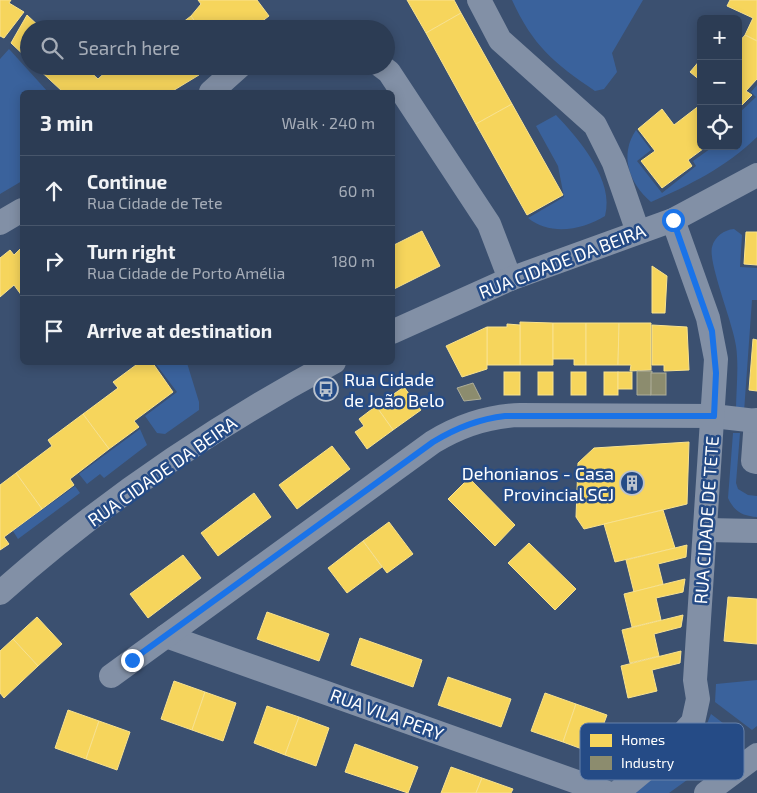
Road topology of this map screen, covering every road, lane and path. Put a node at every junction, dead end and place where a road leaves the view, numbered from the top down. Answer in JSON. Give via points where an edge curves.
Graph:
{"nodes":[{"id":1,"x":479,"y":0,"type":"edge"},
{"id":2,"x":230,"y":75,"type":"edge"},
{"id":3,"x":391,"y":75,"type":"edge"},
{"id":4,"x":213,"y":90,"type":"edge"},
{"id":5,"x":757,"y":175,"type":"edge"},
{"id":6,"x":20,"y":211,"type":"edge"},
{"id":7,"x":673,"y":220,"type":"junction"},
{"id":8,"x":0,"y":223,"type":"edge"},
{"id":9,"x":638,"y":232,"type":"junction"},
{"id":10,"x":510,"y":279,"type":"junction"},
{"id":11,"x":395,"y":331,"type":"edge"},
{"id":12,"x":329,"y":365,"type":"edge"},
{"id":13,"x":714,"y":416,"type":"junction"},
{"id":14,"x":756,"y":420,"type":"edge"},
{"id":15,"x":757,"y":462,"type":"edge"},
{"id":16,"x":706,"y":530,"type":"junction"},
{"id":17,"x":757,"y":531,"type":"edge"},
{"id":18,"x":0,"y":594,"type":"edge"},
{"id":19,"x":166,"y":636,"type":"junction"},
{"id":20,"x":111,"y":676,"type":"dead end"},
{"id":21,"x":692,"y":723,"type":"edge"},
{"id":22,"x":757,"y":755,"type":"edge"},
{"id":23,"x":744,"y":765,"type":"edge"},
{"id":24,"x":633,"y":780,"type":"edge"},
{"id":25,"x":723,"y":780,"type":"edge"},
{"id":26,"x":608,"y":793,"type":"edge"},
{"id":27,"x":617,"y":793,"type":"edge"},
{"id":28,"x":706,"y":793,"type":"edge"}],
"edges":[{"from":1,"to":9,"type":"street","via":[[500,40],[595,125],[614,163]]},
{"from":2,"to":4,"type":"street"},
{"from":3,"to":10,"type":"street","via":[[489,224]]},
{"from":5,"to":7,"type":"street","name":"RUA CIDADE DA BEIRA"},
{"from":6,"to":8,"type":"street"},
{"from":7,"to":9,"type":"street","name":"RUA CIDADE DA BEIRA"},
{"from":7,"to":13,"type":"street","name":"RUA CIDADE DE TETE","via":[[712,331],[716,373]]},
{"from":9,"to":10,"type":"street","name":"RUA CIDADE DA BEIRA"},
{"from":10,"to":11,"type":"street","name":"RUA CIDADE DA BEIRA"},
{"from":12,"to":18,"type":"street","name":"RUA CIDADE DA BEIRA","via":[[179,456],[74,532]]},
{"from":13,"to":14,"type":"street"},
{"from":13,"to":16,"type":"street","name":"RUA CIDADE DE TETE"},
{"from":13,"to":19,"type":"street","via":[[505,416],[460,427],[433,442]]},
{"from":14,"to":15,"type":"street","via":[[753,462]]},
{"from":16,"to":17,"type":"street"},
{"from":16,"to":21,"type":"street","name":"RUA CIDADE DE TETE","via":[[695,680],[698,699]]},
{"from":19,"to":20,"type":"street"},
{"from":19,"to":26,"type":"street","name":"RUA VILA PERY"},
{"from":22,"to":23,"type":"street"},
{"from":24,"to":27,"type":"street","name":"RUA CIDADE DE TETE"},
{"from":25,"to":28,"type":"street"}]}
